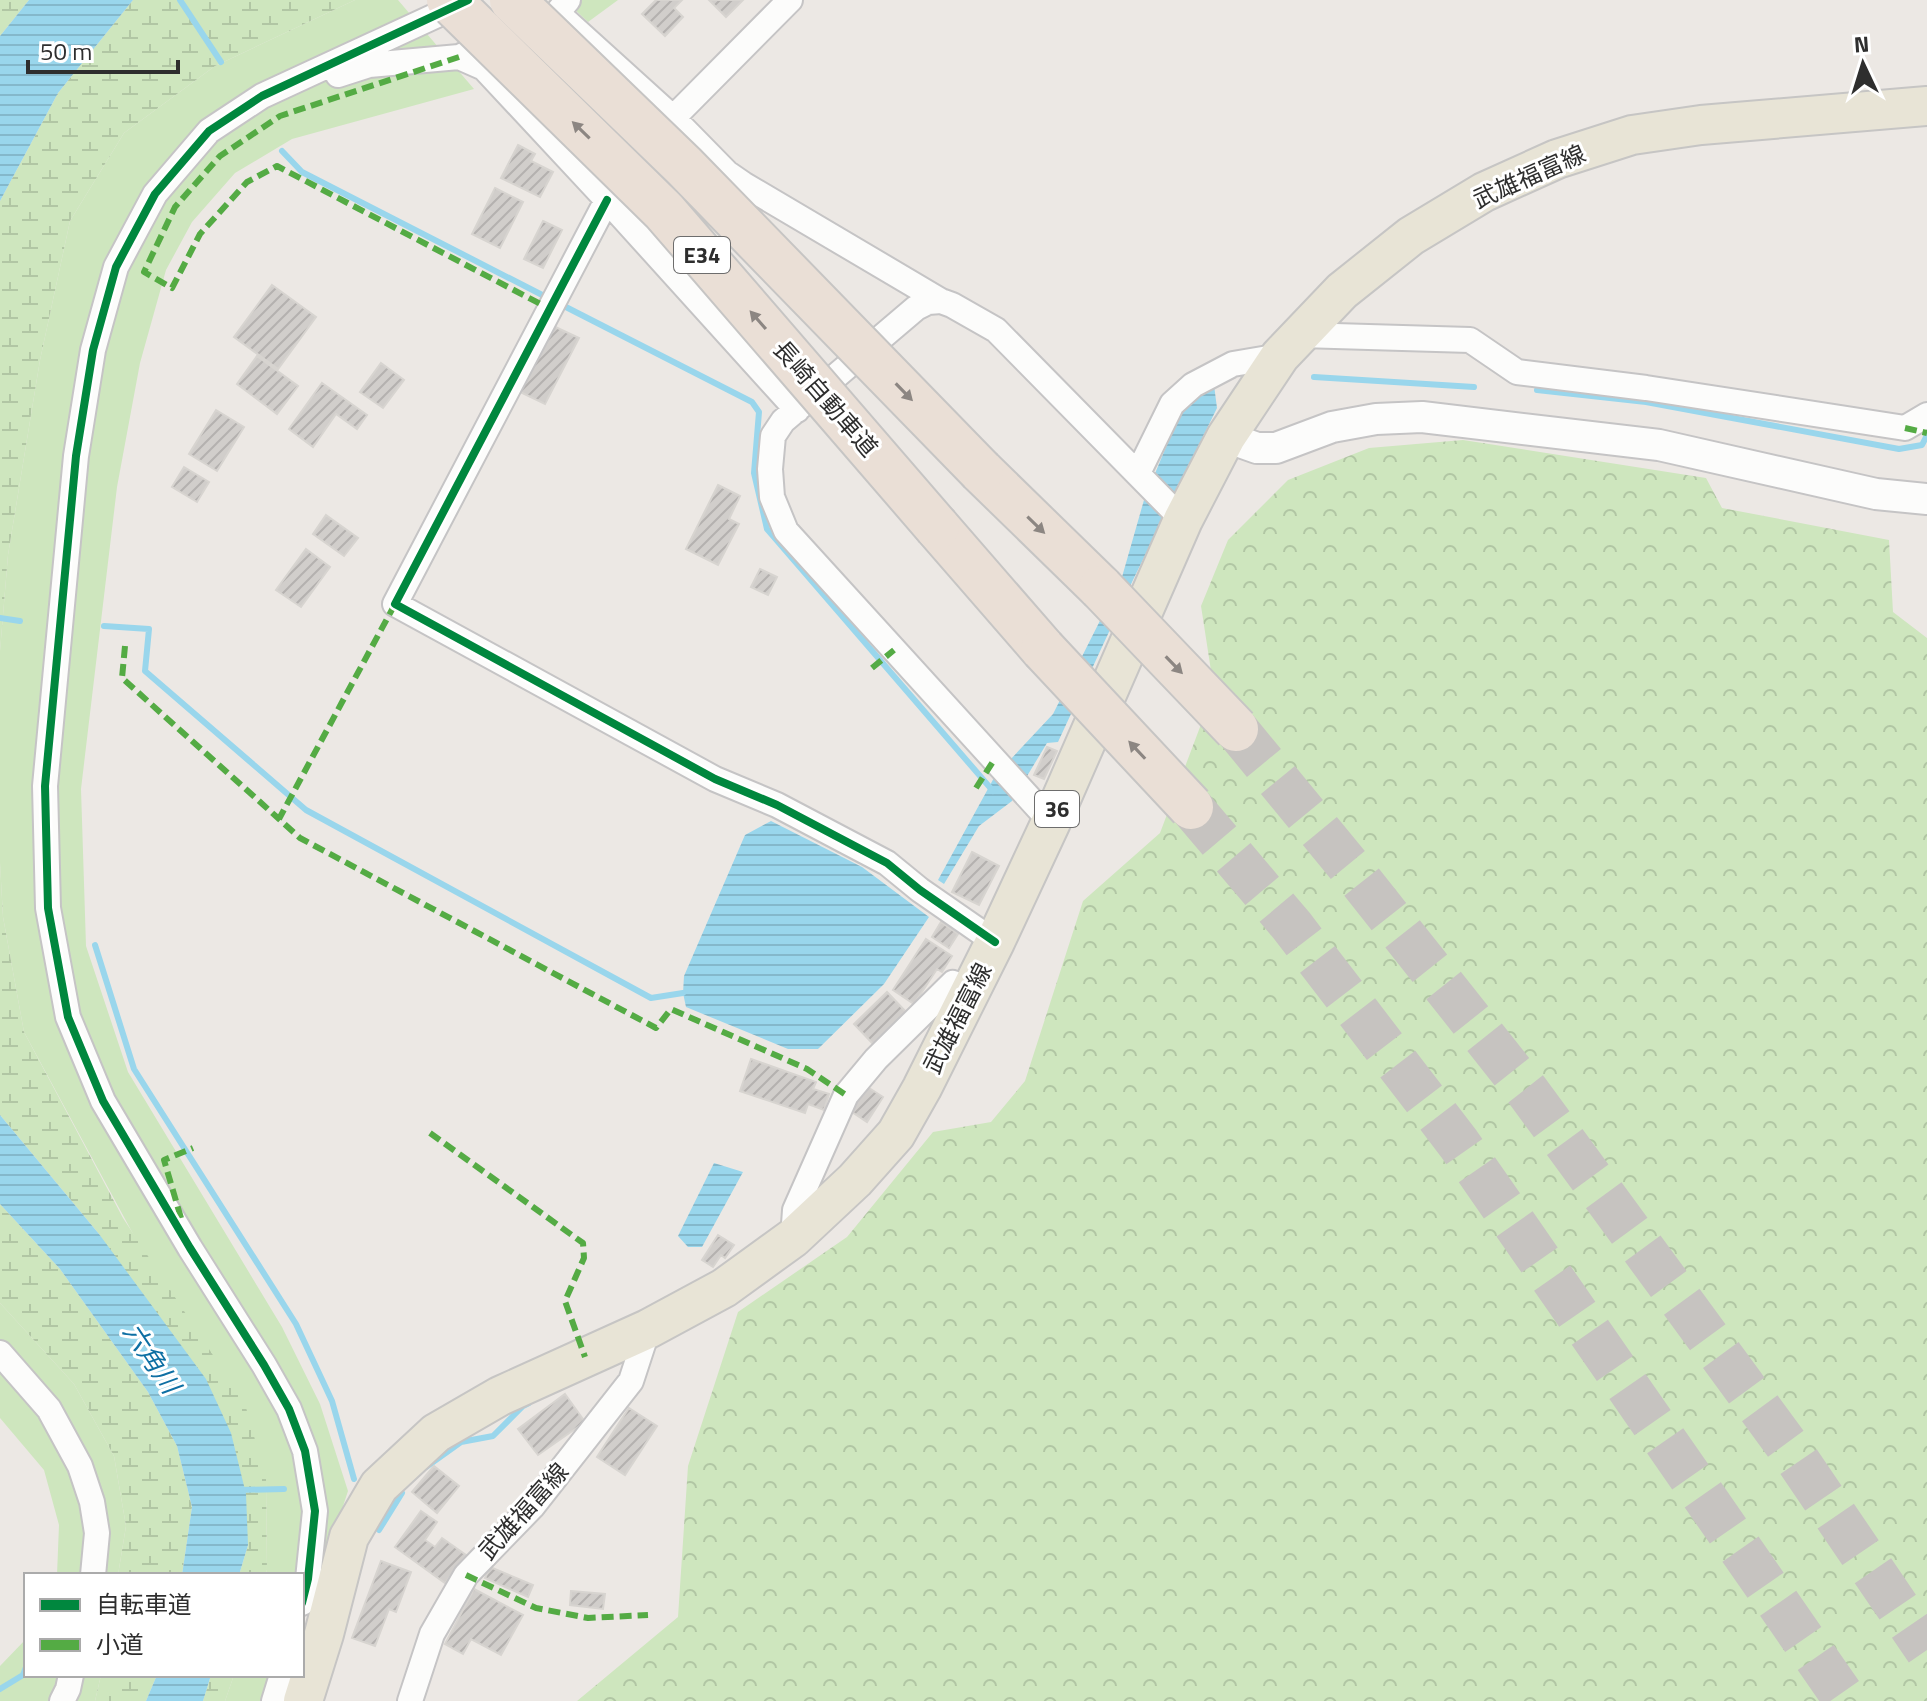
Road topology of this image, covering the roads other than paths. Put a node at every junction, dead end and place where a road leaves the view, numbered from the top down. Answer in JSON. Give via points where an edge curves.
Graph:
{"nodes":[{"id":1,"x":449,"y":0,"type":"edge"},
{"id":2,"x":468,"y":0,"type":"edge"},
{"id":3,"x":512,"y":0,"type":"edge"},
{"id":4,"x":790,"y":0,"type":"edge"},
{"id":5,"x":562,"y":6,"type":"edge"},
{"id":6,"x":459,"y":57,"type":"junction"},
{"id":7,"x":262,"y":96,"type":"junction"},
{"id":8,"x":1927,"y":106,"type":"edge"},
{"id":9,"x":673,"y":118,"type":"junction"},
{"id":10,"x":607,"y":200,"type":"junction"},
{"id":11,"x":941,"y":301,"type":"junction"},
{"id":12,"x":1291,"y":346,"type":"junction"},
{"id":13,"x":797,"y":410,"type":"junction"},
{"id":14,"x":1927,"y":415,"type":"edge"},
{"id":15,"x":1226,"y":437,"type":"junction"},
{"id":16,"x":1142,"y":477,"type":"junction"},
{"id":17,"x":1927,"y":499,"type":"edge"},
{"id":18,"x":1178,"y":515,"type":"junction"},
{"id":19,"x":1236,"y":729,"type":"tunnel mouth"},
{"id":20,"x":1191,"y":807,"type":"tunnel mouth"},
{"id":21,"x":1040,"y":810,"type":"junction"},
{"id":22,"x":995,"y":942,"type":"junction"},
{"id":23,"x":971,"y":990,"type":"junction"},
{"id":24,"x":793,"y":1238,"type":"junction"},
{"id":25,"x":648,"y":1329,"type":"junction"},
{"id":26,"x":0,"y":1353,"type":"edge"},
{"id":27,"x":93,"y":1573,"type":"edge"},
{"id":28,"x":304,"y":1595,"type":"edge"},
{"id":29,"x":71,"y":1677,"type":"edge"},
{"id":30,"x":281,"y":1677,"type":"edge"},
{"id":31,"x":62,"y":1701,"type":"edge"},
{"id":32,"x":274,"y":1701,"type":"edge"},
{"id":33,"x":303,"y":1701,"type":"edge"},
{"id":34,"x":410,"y":1701,"type":"edge"}],
"edges":[{"from":20,"to":1,"type":"highway","name":"長崎自動車道","number":"E34","one_way":true,"bridge":true,"via":[[1043,649],[664,211]]},
{"from":2,"to":7,"type":"street"},
{"from":3,"to":19,"type":"highway","number":"E34","one_way":true,"bridge":true,"via":[[684,166]]},
{"from":4,"to":9,"type":"street"},
{"from":5,"to":6,"type":"street"},
{"from":5,"to":9,"type":"street"},
{"from":6,"to":7,"type":"street","via":[[369,65]]},
{"from":6,"to":10,"type":"street","via":[[484,68]]},
{"from":7,"to":28,"type":"street","via":[[209,131],[155,194],[116,267],[93,350],[76,456],[45,786],[48,908],[68,1017],[103,1101],[264,1365],[305,1451],[315,1511]]},
{"from":8,"to":12,"type":"main road","name":"武雄福富線","number":"36","via":[[1701,125],[1632,135],[1557,159],[1484,192],[1411,236],[1342,291]]},
{"from":9,"to":11,"type":"street","via":[[727,173]]},
{"from":10,"to":13,"type":"street"},
{"from":10,"to":22,"type":"street","via":[[395,604],[715,779],[887,863]]},
{"from":11,"to":13,"type":"street","via":[[916,308]]},
{"from":11,"to":16,"type":"street","via":[[996,330]]},
{"from":12,"to":14,"type":"street","via":[[1470,340],[1517,372],[1905,428]]},
{"from":12,"to":15,"type":"main road","name":"武雄福富線","number":"36"},
{"from":12,"to":16,"type":"street","via":[[1233,364],[1193,385],[1172,404]]},
{"from":13,"to":21,"type":"street","via":[[773,436],[772,497],[786,531]]},
{"from":15,"to":17,"type":"street","via":[[1257,448],[1276,448],[1332,427],[1422,417],[1659,445],[1876,494]]},
{"from":15,"to":18,"type":"main road","name":"武雄福富線","number":"36"},
{"from":16,"to":18,"type":"street"},
{"from":18,"to":21,"type":"main road","name":"武雄福富線","number":"36"},
{"from":21,"to":22,"type":"main road","name":"武雄福富線","number":"36"},
{"from":22,"to":23,"type":"main road","name":"武雄福富線","number":"36"},
{"from":23,"to":24,"type":"main road","name":"武雄福富線","number":"36","via":[[896,1134]]},
{"from":23,"to":24,"type":"street","via":[[953,983],[846,1095],[795,1210]]},
{"from":24,"to":25,"type":"main road","name":"武雄福富線","number":"36","via":[[724,1288]]},
{"from":25,"to":33,"type":"main road","name":"武雄福富線","number":"36","via":[[500,1396],[436,1433],[379,1486],[349,1537]]},
{"from":25,"to":34,"type":"street","name":"武雄福富線","via":[[631,1381],[532,1507],[466,1575],[432,1634]]},
{"from":26,"to":27,"type":"street","via":[[49,1409],[80,1466],[97,1533]]},
{"from":29,"to":31,"type":"street"},
{"from":30,"to":32,"type":"street"}]}
